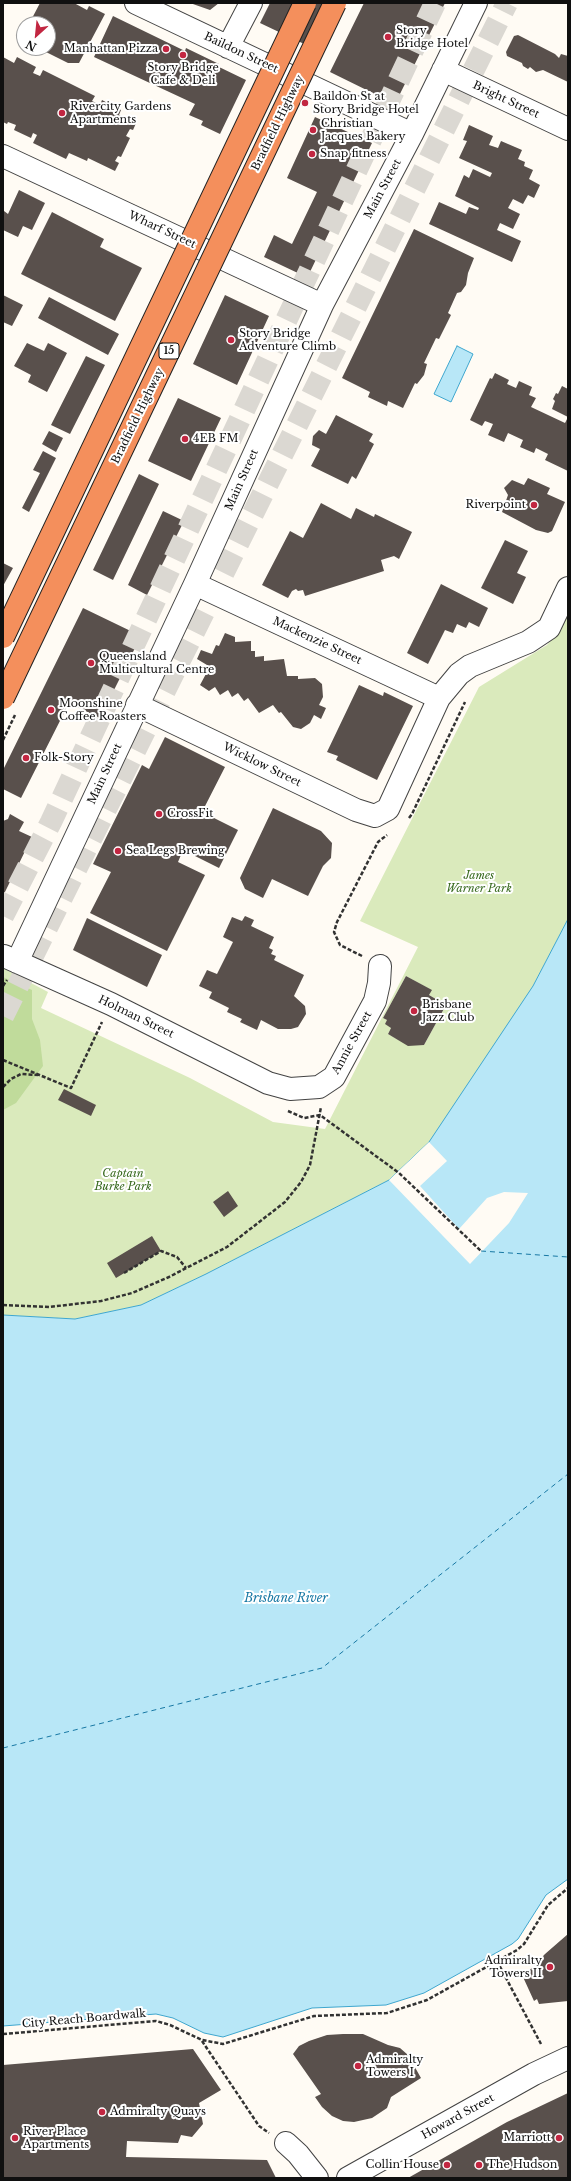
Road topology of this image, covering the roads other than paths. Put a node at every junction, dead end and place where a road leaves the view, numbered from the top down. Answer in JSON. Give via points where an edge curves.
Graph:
{"nodes":[{"id":1,"x":136,"y":3,"type":"edge"},
{"id":2,"x":251,"y":3,"type":"edge"},
{"id":3,"x":305,"y":3,"type":"edge"},
{"id":4,"x":335,"y":3,"type":"edge"},
{"id":5,"x":476,"y":3,"type":"edge"},
{"id":6,"x":228,"y":47,"type":"junction"},
{"id":7,"x":443,"y":70,"type":"junction"},
{"id":8,"x":568,"y":129,"type":"edge"},
{"id":9,"x":412,"y":134,"type":"junction"},
{"id":10,"x":3,"y":156,"type":"edge"},
{"id":11,"x":322,"y":305,"type":"junction"},
{"id":12,"x":195,"y":584,"type":"junction"},
{"id":13,"x":568,"y":588,"type":"edge"},
{"id":14,"x":3,"y":637,"type":"edge"},
{"id":15,"x":3,"y":698,"type":"edge"},
{"id":16,"x":439,"y":698,"type":"junction"},
{"id":17,"x":136,"y":705,"type":"junction"},
{"id":18,"x":10,"y":958,"type":"edge"},
{"id":19,"x":380,"y":966,"type":"road end"},
{"id":20,"x":268,"y":1083,"type":"joint"},
{"id":21,"x":568,"y":2058,"type":"edge"},
{"id":22,"x":286,"y":2143,"type":"dead end"},
{"id":23,"x":316,"y":2178,"type":"edge"},
{"id":24,"x":348,"y":2178,"type":"edge"}],
"edges":[{"from":1,"to":6,"type":"street","name":"Baildon Street"},
{"from":2,"to":6,"type":"street"},
{"from":3,"to":14,"type":"highway","number":"15","bridge":true},
{"from":4,"to":15,"type":"highway","name":"Bradfield Highway","number":"15","bridge":true},
{"from":5,"to":7,"type":"street","name":"Main Street"},
{"from":6,"to":9,"type":"street","name":"Baildon Street"},
{"from":7,"to":8,"type":"street","name":"Bright Street"},
{"from":7,"to":9,"type":"street","name":"Main Street"},
{"from":9,"to":11,"type":"street","name":"Main Street"},
{"from":10,"to":11,"type":"street","name":"Wharf Street"},
{"from":11,"to":12,"type":"street","name":"Main Street"},
{"from":12,"to":16,"type":"street","name":"Mackenzie Street"},
{"from":12,"to":17,"type":"street","name":"Main Street"},
{"from":13,"to":16,"type":"street","via":[[548,628],[528,642],[470,666],[459,674]]},
{"from":16,"to":17,"type":"street","name":"Wicklow Street","via":[[398,814],[375,816],[356,810]]},
{"from":17,"to":18,"type":"street","name":"Main Street"},
{"from":18,"to":20,"type":"street","name":"Holman Street","via":[[110,1004]]},
{"from":19,"to":20,"type":"street","name":"Annie Street","via":[[374,1001],[334,1077],[319,1087],[290,1089]]},
{"from":21,"to":24,"type":"street","name":"Howard Street","via":[[534,2074]]},
{"from":22,"to":23,"type":"street"}]}
